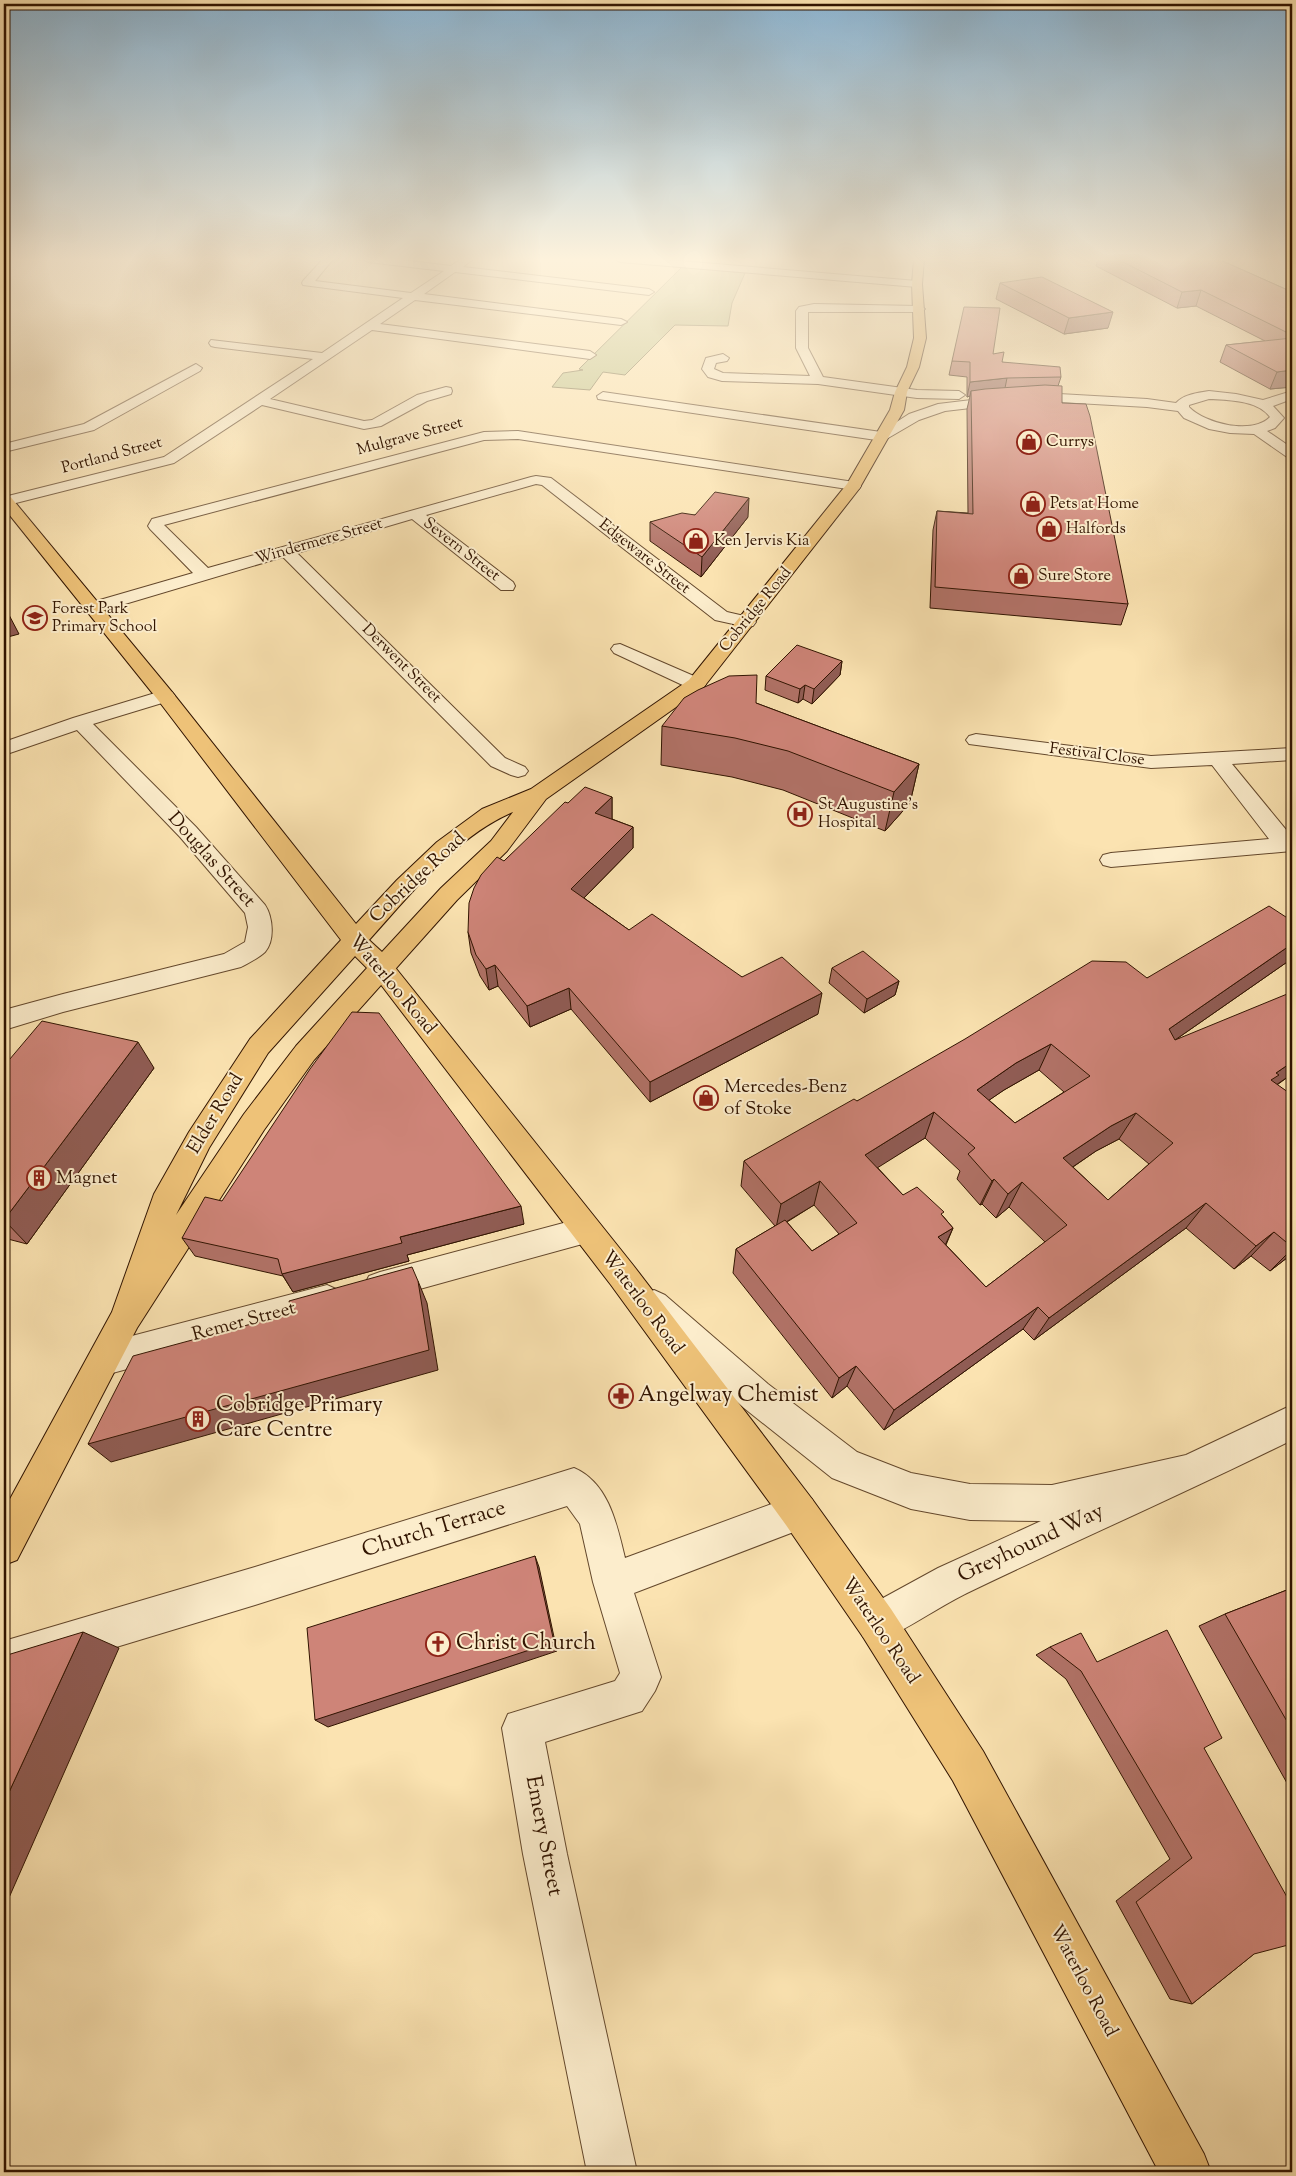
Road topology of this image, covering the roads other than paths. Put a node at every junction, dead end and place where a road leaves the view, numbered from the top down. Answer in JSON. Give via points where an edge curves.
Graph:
{"nodes":[{"id":1,"x":319,"y":361,"type":"edge"},
{"id":2,"x":584,"y":361,"type":"edge"},
{"id":3,"x":712,"y":361,"type":"edge"},
{"id":4,"x":808,"y":361,"type":"edge"},
{"id":5,"x":915,"y":361,"type":"edge"},
{"id":6,"x":578,"y":367,"type":"dead end"},
{"id":7,"x":196,"y":368,"type":"dead end"},
{"id":8,"x":818,"y":380,"type":"junction"},
{"id":9,"x":446,"y":391,"type":"dead end"},
{"id":10,"x":901,"y":392,"type":"junction"},
{"id":11,"x":603,"y":396,"type":"dead end"},
{"id":12,"x":970,"y":396,"type":"junction"},
{"id":13,"x":1292,"y":396,"type":"edge"},
{"id":14,"x":1048,"y":397,"type":"junction"},
{"id":15,"x":260,"y":401,"type":"junction"},
{"id":16,"x":1262,"y":404,"type":"junction"},
{"id":17,"x":1182,"y":408,"type":"junction"},
{"id":18,"x":897,"y":410,"type":"junction"},
{"id":19,"x":1256,"y":429,"type":"junction"},
{"id":20,"x":883,"y":437,"type":"junction"},
{"id":21,"x":4,"y":448,"type":"edge"},
{"id":22,"x":1292,"y":454,"type":"edge"},
{"id":23,"x":546,"y":481,"type":"joint"},
{"id":24,"x":854,"y":486,"type":"junction"},
{"id":25,"x":5,"y":501,"type":"edge"},
{"id":26,"x":415,"y":514,"type":"junction"},
{"id":27,"x":286,"y":552,"type":"junction"},
{"id":28,"x":205,"y":575,"type":"junction"},
{"id":29,"x":507,"y":586,"type":"dead end"},
{"id":30,"x":92,"y":608,"type":"junction"},
{"id":31,"x":747,"y":622,"type":"junction"},
{"id":32,"x":620,"y":649,"type":"dead end"},
{"id":33,"x":696,"y":684,"type":"junction"},
{"id":34,"x":164,"y":696,"type":"junction"},
{"id":35,"x":80,"y":722,"type":"junction"},
{"id":36,"x":976,"y":740,"type":"dead end"},
{"id":37,"x":4,"y":749,"type":"edge"},
{"id":38,"x":1292,"y":754,"type":"edge"},
{"id":39,"x":1218,"y":759,"type":"junction"},
{"id":40,"x":518,"y":772,"type":"dead end"},
{"id":41,"x":539,"y":794,"type":"junction"},
{"id":42,"x":1289,"y":844,"type":"edge"},
{"id":43,"x":1111,"y":859,"type":"dead end"},
{"id":44,"x":354,"y":939,"type":"junction"},
{"id":45,"x":381,"y":967,"type":"junction"},
{"id":46,"x":4,"y":1020,"type":"edge"},
{"id":47,"x":586,"y":1230,"type":"junction"},
{"id":48,"x":622,"y":1275,"type":"junction"},
{"id":49,"x":126,"y":1318,"type":"junction"},
{"id":50,"x":105,"y":1359,"type":"junction"},
{"id":51,"x":1292,"y":1422,"type":"edge"},
{"id":52,"x":1189,"y":1472,"type":"junction"},
{"id":53,"x":799,"y":1512,"type":"junction"},
{"id":54,"x":4,"y":1547,"type":"edge"},
{"id":55,"x":612,"y":1582,"type":"junction"},
{"id":56,"x":878,"y":1623,"type":"junction"},
{"id":57,"x":4,"y":1661,"type":"edge"},
{"id":58,"x":612,"y":2172,"type":"edge"},
{"id":59,"x":1184,"y":2172,"type":"edge"}],
"edges":[{"from":1,"to":15,"type":"street","name":"Portland Street"},
{"from":2,"to":6,"type":"street"},
{"from":3,"to":8,"type":"street","via":[[708,369],[722,377]]},
{"from":4,"to":8,"type":"street"},
{"from":5,"to":10,"type":"main road","name":"Cobridge Road"},
{"from":7,"to":21,"type":"street","via":[[89,427]]},
{"from":8,"to":10,"type":"street"},
{"from":9,"to":15,"type":"street","via":[[422,398],[376,423],[364,425]]},
{"from":10,"to":12,"type":"street"},
{"from":10,"to":18,"type":"main road","name":"Cobridge Road"},
{"from":11,"to":20,"type":"street"},
{"from":12,"to":14,"type":"street"},
{"from":12,"to":18,"type":"street"},
{"from":13,"to":16,"type":"street"},
{"from":14,"to":17,"type":"street"},
{"from":14,"to":20,"type":"street","via":[[990,400],[943,407],[914,417]]},
{"from":15,"to":25,"type":"street","name":"Portland Street","via":[[169,460]]},
{"from":16,"to":17,"type":"street","via":[[1236,397],[1209,395],[1188,400]]},
{"from":16,"to":19,"type":"street","via":[[1277,418],[1275,423]]},
{"from":17,"to":19,"type":"street","via":[[1190,417],[1212,426]]},
{"from":18,"to":20,"type":"main road","name":"Cobridge Road"},
{"from":19,"to":22,"type":"street"},
{"from":20,"to":24,"type":"main road","name":"Cobridge Road"},
{"from":23,"to":26,"type":"street","name":"Windermere Street","via":[[522,482]]},
{"from":23,"to":31,"type":"street","name":"Edgeware Street","via":[[721,616]]},
{"from":24,"to":28,"type":"street","name":"Mulgrave Street","via":[[530,437],[468,439],[158,522],[156,526]]},
{"from":24,"to":31,"type":"main road","name":"Cobridge Road"},
{"from":25,"to":30,"type":"main road","name":"Waterloo Road"},
{"from":26,"to":27,"type":"street","name":"Windermere Street"},
{"from":26,"to":29,"type":"street","name":"Severn Street"},
{"from":27,"to":28,"type":"street","name":"Windermere Street"},
{"from":27,"to":40,"type":"street","name":"Derwent Street","via":[[498,762]]},
{"from":28,"to":30,"type":"street","name":"Windermere Street"},
{"from":30,"to":34,"type":"main road","name":"Waterloo Road"},
{"from":31,"to":33,"type":"main road","name":"Cobridge Road"},
{"from":32,"to":33,"type":"street"},
{"from":33,"to":41,"type":"main road","name":"Cobridge Road"},
{"from":34,"to":35,"type":"street"},
{"from":34,"to":44,"type":"main road","name":"Waterloo Road"},
{"from":35,"to":37,"type":"street"},
{"from":35,"to":46,"type":"street","name":"Douglas Street","via":[[188,832],[257,911],[260,928],[256,946],[232,961]]},
{"from":36,"to":39,"type":"street","name":"Festival Close","via":[[1151,762]]},
{"from":38,"to":39,"type":"street","name":"Festival Close"},
{"from":39,"to":42,"type":"street"},
{"from":41,"to":44,"type":"main road","name":"Cobridge Road","via":[[490,814],[445,847]]},
{"from":41,"to":45,"type":"main road","name":"Cobridge Road","via":[[499,846]]},
{"from":42,"to":43,"type":"street"},
{"from":44,"to":45,"type":"main road","name":"Waterloo Road"},
{"from":44,"to":49,"type":"main road","name":"Elder Road","via":[[259,1046],[204,1133],[165,1203]]},
{"from":45,"to":47,"type":"main road","name":"Waterloo Road"},
{"from":45,"to":49,"type":"main road","name":"Elder Road","via":[[305,1053],[254,1122]]},
{"from":47,"to":48,"type":"main road","name":"Waterloo Road"},
{"from":47,"to":50,"type":"street","name":"Remer Street"},
{"from":48,"to":52,"type":"street","name":"Greyhound Way","via":[[756,1396],[845,1465],[911,1491],[970,1502],[1052,1503]]},
{"from":48,"to":53,"type":"main road","name":"Waterloo Road"},
{"from":49,"to":50,"type":"main road","name":"Elder Road"},
{"from":50,"to":54,"type":"main road","name":"Elder Road"},
{"from":51,"to":52,"type":"street","name":"Greyhound Way"},
{"from":52,"to":56,"type":"street","name":"Greyhound Way","via":[[951,1581]]},
{"from":53,"to":55,"type":"street"},
{"from":53,"to":56,"type":"main road","name":"Waterloo Road"},
{"from":55,"to":57,"type":"street","name":"Church Terrace","via":[[596,1516],[574,1486]]},
{"from":55,"to":58,"type":"street","name":"Emery Street","via":[[641,1677],[628,1697],[522,1728]]},
{"from":56,"to":59,"type":"main road","name":"Waterloo Road","via":[[968,1766]]}]}
